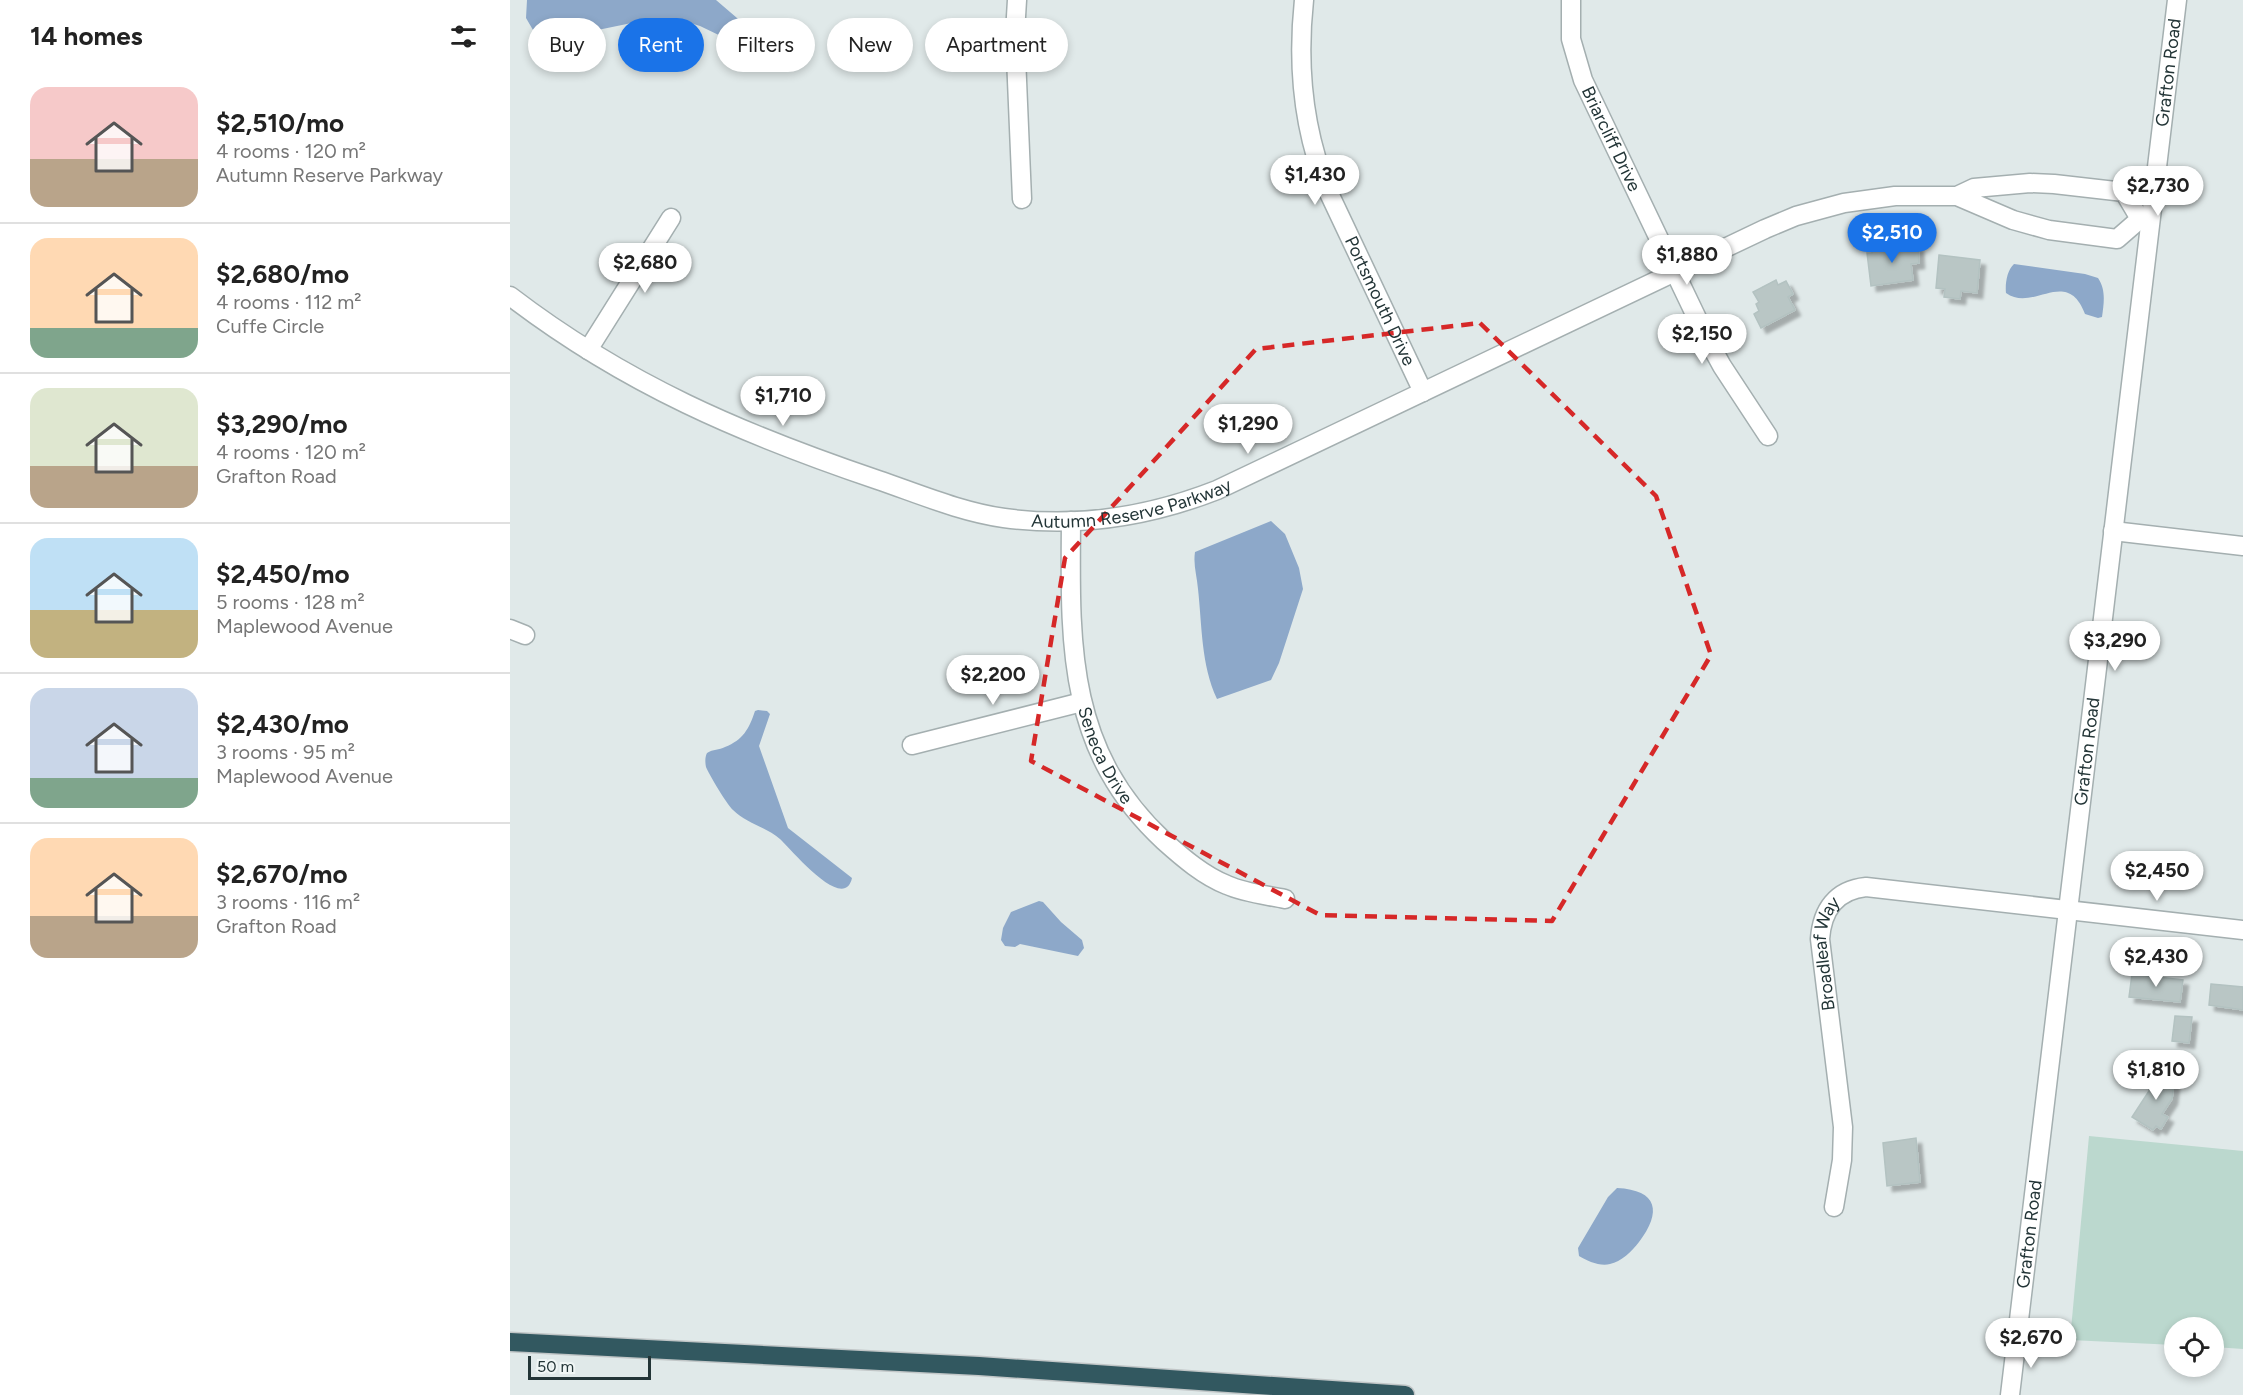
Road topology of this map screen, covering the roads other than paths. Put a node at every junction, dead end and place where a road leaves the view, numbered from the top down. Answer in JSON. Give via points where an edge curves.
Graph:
{"nodes":[{"id":1,"x":1017,"y":0,"type":"edge"},
{"id":2,"x":1304,"y":0,"type":"edge"},
{"id":3,"x":1571,"y":0,"type":"edge"},
{"id":4,"x":2177,"y":0,"type":"edge"},
{"id":5,"x":1958,"y":196,"type":"junction"},
{"id":6,"x":1022,"y":199,"type":"dead end"},
{"id":7,"x":671,"y":218,"type":"dead end"},
{"id":8,"x":2145,"y":219,"type":"junction"},
{"id":9,"x":1674,"y":272,"type":"junction"},
{"id":10,"x":510,"y":296,"type":"edge"},
{"id":11,"x":588,"y":350,"type":"junction"},
{"id":12,"x":1423,"y":392,"type":"junction"},
{"id":13,"x":1768,"y":436,"type":"dead end"},
{"id":14,"x":1071,"y":521,"type":"junction"},
{"id":15,"x":2113,"y":531,"type":"junction"},
{"id":16,"x":2243,"y":546,"type":"edge"},
{"id":17,"x":1082,"y":702,"type":"junction"},
{"id":18,"x":912,"y":745,"type":"dead end"},
{"id":19,"x":1285,"y":899,"type":"dead end"},
{"id":20,"x":2068,"y":910,"type":"junction"},
{"id":21,"x":2243,"y":930,"type":"edge"},
{"id":22,"x":1834,"y":1208,"type":"dead end"},
{"id":23,"x":510,"y":1342,"type":"edge"},
{"id":24,"x":1405,"y":1395,"type":"edge"},
{"id":25,"x":2010,"y":1395,"type":"edge"}],
"edges":[{"from":1,"to":6,"type":"street"},
{"from":2,"to":12,"type":"street","name":"Portsmouth Drive","via":[[1302,89],[1317,161]]},
{"from":3,"to":9,"type":"street","name":"Briarcliff Drive","via":[[1571,39],[1579,69]]},
{"from":4,"to":8,"type":"street","name":"Grafton Road"},
{"from":5,"to":8,"type":"street","name":"Autumn Reserve Parkway","via":[[2022,222],[2088,236],[2117,239]]},
{"from":5,"to":8,"type":"street","name":"Autumn Reserve Parkway","via":[[1974,188],[2001,185],[2077,186],[2124,192]]},
{"from":5,"to":9,"type":"street","name":"Autumn Reserve Parkway","via":[[1895,196],[1827,207],[1765,229]]},
{"from":7,"to":11,"type":"street"},
{"from":8,"to":15,"type":"street","name":"Grafton Road"},
{"from":9,"to":12,"type":"street","name":"Autumn Reserve Parkway"},
{"from":9,"to":13,"type":"street","name":"Briarcliff Drive","via":[[1717,357]]},
{"from":10,"to":11,"type":"street","name":"Autumn Reserve Parkway"},
{"from":11,"to":14,"type":"street","name":"Autumn Reserve Parkway","via":[[710,417],[814,458],[980,513]]},
{"from":12,"to":14,"type":"street","name":"Autumn Reserve Parkway","via":[[1197,498],[1140,514]]},
{"from":14,"to":17,"type":"street","name":"Seneca Drive","via":[[1072,638]]},
{"from":15,"to":16,"type":"street"},
{"from":15,"to":20,"type":"street","name":"Grafton Road"},
{"from":17,"to":18,"type":"street"},
{"from":17,"to":19,"type":"street","name":"Seneca Drive","via":[[1110,770],[1127,799],[1156,833],[1191,864],[1226,885]]},
{"from":20,"to":21,"type":"street","name":"Broadleaf Way"},
{"from":20,"to":22,"type":"street","name":"Broadleaf Way","via":[[1866,887],[1850,891],[1828,908],[1820,939],[1843,1136]]},
{"from":20,"to":25,"type":"street","name":"Grafton Road"},
{"from":23,"to":24,"type":"highway","via":[[979,1366]]}]}
